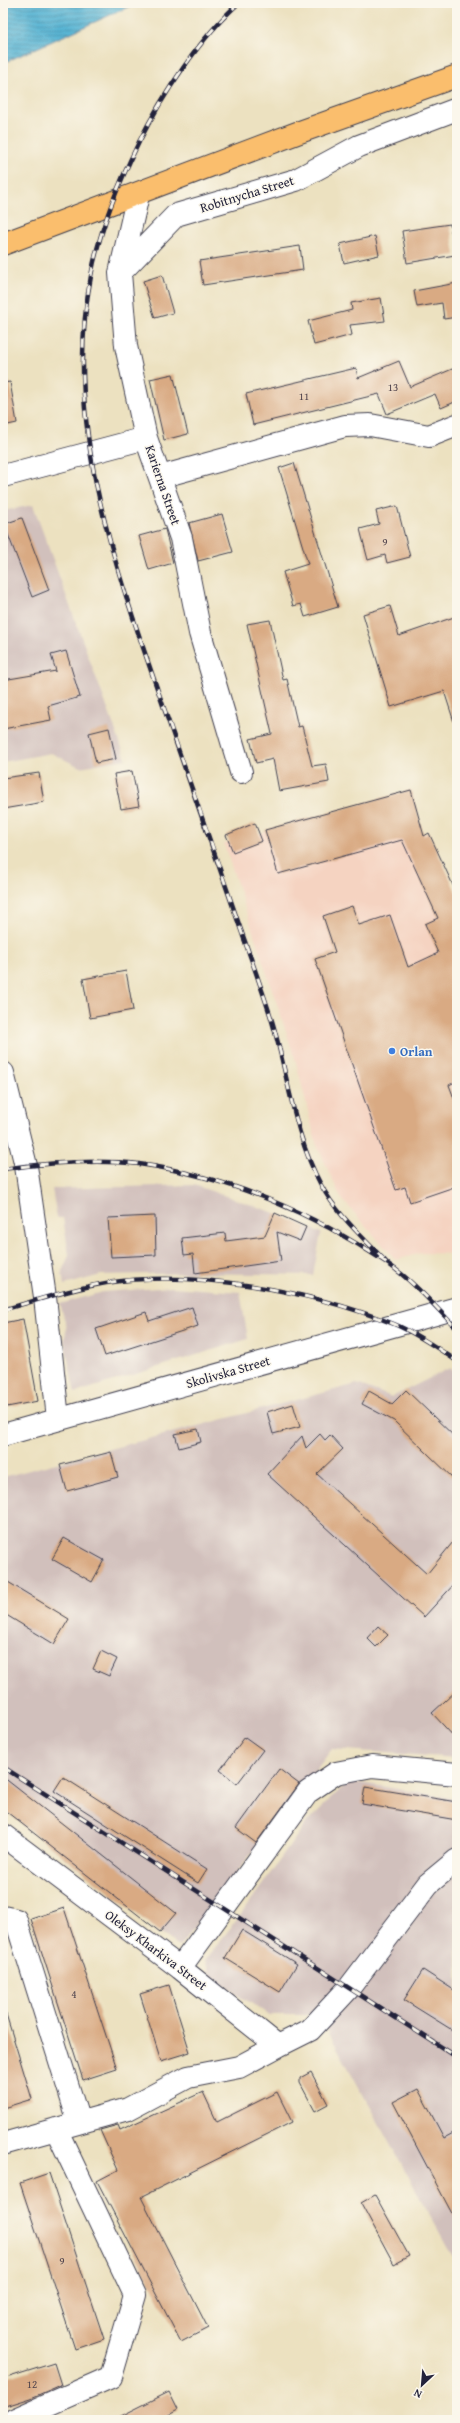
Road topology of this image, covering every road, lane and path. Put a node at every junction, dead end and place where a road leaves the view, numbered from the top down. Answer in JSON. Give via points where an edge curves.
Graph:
{"nodes":[{"id":1,"x":457,"y":76,"type":"edge"},
{"id":2,"x":457,"y":109,"type":"edge"},
{"id":3,"x":138,"y":195,"type":"junction"},
{"id":4,"x":3,"y":244,"type":"edge"},
{"id":5,"x":120,"y":273,"type":"junction"},
{"id":6,"x":457,"y":425,"type":"edge"},
{"id":7,"x":146,"y":438,"type":"junction"},
{"id":8,"x":3,"y":476,"type":"edge"},
{"id":9,"x":160,"y":477,"type":"junction"},
{"id":10,"x":241,"y":772,"type":"dead end"},
{"id":11,"x":3,"y":1074,"type":"edge"},
{"id":12,"x":455,"y":1308,"type":"edge"},
{"id":13,"x":58,"y":1419,"type":"junction"},
{"id":14,"x":3,"y":1435,"type":"edge"},
{"id":15,"x":457,"y":1774,"type":"edge"},
{"id":16,"x":3,"y":1834,"type":"edge"},
{"id":17,"x":457,"y":1860,"type":"edge"},
{"id":18,"x":3,"y":1917,"type":"edge"},
{"id":19,"x":180,"y":1968,"type":"junction"},
{"id":20,"x":278,"y":2046,"type":"junction"},
{"id":21,"x":79,"y":2122,"type":"junction"},
{"id":22,"x":56,"y":2129,"type":"junction"},
{"id":23,"x":3,"y":2144,"type":"edge"},
{"id":24,"x":13,"y":2420,"type":"edge"}],
"edges":[{"from":1,"to":3,"type":"highway","via":[[297,133]]},
{"from":2,"to":5,"type":"street","name":"Robitnycha Street","via":[[359,146],[296,180],[176,215]]},
{"from":3,"to":4,"type":"highway"},
{"from":3,"to":5,"type":"street","name":"Karierna Street"},
{"from":5,"to":7,"type":"street","name":"Karierna Street","via":[[126,346]]},
{"from":6,"to":9,"type":"street","via":[[429,436],[370,425],[345,426]]},
{"from":7,"to":8,"type":"street"},
{"from":7,"to":9,"type":"street","name":"Karierna Street"},
{"from":9,"to":10,"type":"street","name":"Karierna Street","via":[[181,538],[200,633]]},
{"from":11,"to":13,"type":"street","via":[[26,1166],[45,1298]]},
{"from":12,"to":13,"type":"street","name":"Skolivska Street"},
{"from":13,"to":14,"type":"street","name":"Skolivska Street"},
{"from":15,"to":19,"type":"street","via":[[372,1766],[336,1774],[308,1792]]},
{"from":16,"to":19,"type":"street","name":"Oleksy Kharkiva Street"},
{"from":17,"to":20,"type":"street","via":[[428,1884],[349,1988],[310,2030]]},
{"from":18,"to":21,"type":"street","via":[[16,1920]]},
{"from":19,"to":20,"type":"street","name":"Oleksy Kharkiva Street"},
{"from":20,"to":21,"type":"street","via":[[239,2067],[188,2077],[128,2109]]},
{"from":21,"to":22,"type":"street"},
{"from":22,"to":23,"type":"street"},
{"from":22,"to":24,"type":"street","via":[[135,2295],[111,2377]]}]}
